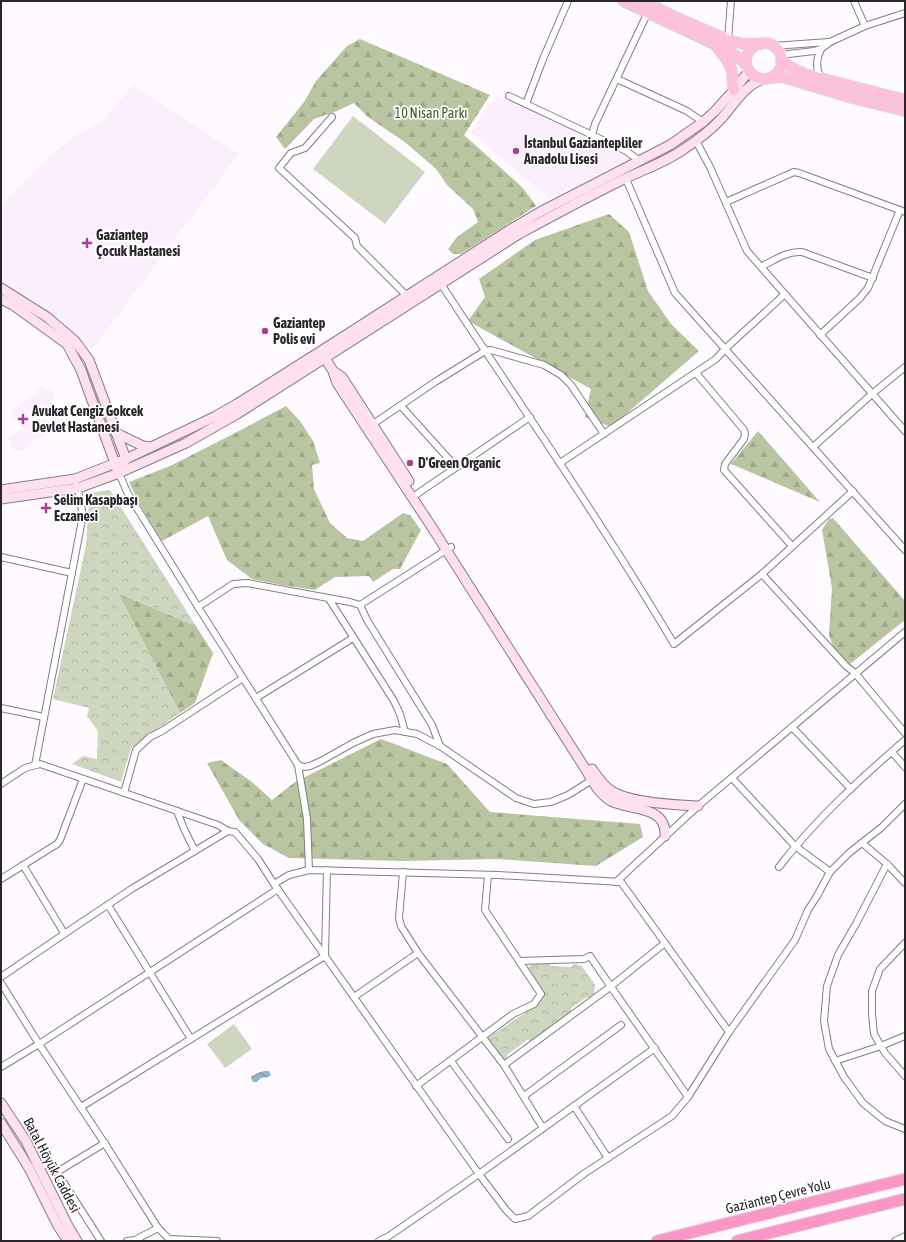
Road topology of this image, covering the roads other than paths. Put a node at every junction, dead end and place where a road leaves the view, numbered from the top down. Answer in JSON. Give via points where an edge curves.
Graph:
{"nodes":[{"id":1,"x":568,"y":1,"type":"edge"},
{"id":2,"x":623,"y":1,"type":"edge"},
{"id":3,"x":644,"y":1,"type":"edge"},
{"id":4,"x":731,"y":1,"type":"edge"},
{"id":5,"x":854,"y":1,"type":"edge"},
{"id":6,"x":648,"y":12,"type":"junction"},
{"id":7,"x":905,"y":13,"type":"edge"},
{"id":8,"x":865,"y":26,"type":"junction"},
{"id":9,"x":728,"y":40,"type":"junction"},
{"id":10,"x":830,"y":42,"type":"junction"},
{"id":11,"x":715,"y":44,"type":"junction"},
{"id":12,"x":761,"y":44,"type":"junction"},
{"id":13,"x":773,"y":46,"type":"junction"},
{"id":14,"x":821,"y":49,"type":"junction"},
{"id":15,"x":781,"y":58,"type":"junction"},
{"id":16,"x":748,"y":68,"type":"junction"},
{"id":17,"x":616,"y":79,"type":"junction"},
{"id":18,"x":766,"y":79,"type":"junction"},
{"id":19,"x":822,"y":79,"type":"junction"},
{"id":20,"x":734,"y":90,"type":"junction"},
{"id":21,"x":508,"y":96,"type":"dead end"},
{"id":22,"x":905,"y":100,"type":"edge"},
{"id":23,"x":526,"y":104,"type":"junction"},
{"id":24,"x":905,"y":111,"type":"edge"},
{"id":25,"x":332,"y":117,"type":"dead end"},
{"id":26,"x":703,"y":122,"type":"junction"},
{"id":27,"x":592,"y":135,"type":"junction"},
{"id":28,"x":696,"y":141,"type":"junction"},
{"id":29,"x":640,"y":161,"type":"junction"},
{"id":30,"x":626,"y":179,"type":"junction"},
{"id":31,"x":726,"y":202,"type":"junction"},
{"id":32,"x":903,"y":211,"type":"edge"},
{"id":33,"x":762,"y":266,"type":"junction"},
{"id":34,"x":873,"y":278,"type":"junction"},
{"id":35,"x":440,"y":284,"type":"junction"},
{"id":36,"x":1,"y":288,"type":"edge"},
{"id":37,"x":785,"y":294,"type":"junction"},
{"id":38,"x":1,"y":299,"type":"edge"},
{"id":39,"x":410,"y":299,"type":"junction"},
{"id":40,"x":820,"y":335,"type":"junction"},
{"id":41,"x":726,"y":349,"type":"junction"},
{"id":42,"x":485,"y":351,"type":"junction"},
{"id":43,"x":323,"y":355,"type":"junction"},
{"id":44,"x":905,"y":367,"type":"edge"},
{"id":45,"x":333,"y":371,"type":"junction"},
{"id":46,"x":696,"y":373,"type":"junction"},
{"id":47,"x":872,"y":394,"type":"junction"},
{"id":48,"x":401,"y":406,"type":"junction"},
{"id":49,"x":530,"y":417,"type":"junction"},
{"id":50,"x":373,"y":424,"type":"junction"},
{"id":51,"x":905,"y":431,"type":"edge"},
{"id":52,"x":116,"y":433,"type":"junction"},
{"id":53,"x":604,"y":434,"type":"junction"},
{"id":54,"x":151,"y":447,"type":"junction"},
{"id":55,"x":813,"y":447,"type":"junction"},
{"id":56,"x":126,"y":459,"type":"junction"},
{"id":57,"x":560,"y":463,"type":"junction"},
{"id":58,"x":115,"y":464,"type":"junction"},
{"id":59,"x":456,"y":467,"type":"junction"},
{"id":60,"x":119,"y":473,"type":"junction"},
{"id":61,"x":77,"y":484,"type":"junction"},
{"id":62,"x":1,"y":490,"type":"edge"},
{"id":63,"x":852,"y":491,"type":"junction"},
{"id":64,"x":417,"y":494,"type":"junction"},
{"id":65,"x":1,"y":499,"type":"edge"},
{"id":66,"x":792,"y":546,"type":"junction"},
{"id":67,"x":448,"y":548,"type":"junction"},
{"id":68,"x":905,"y":550,"type":"edge"},
{"id":69,"x":1,"y":557,"type":"edge"},
{"id":70,"x":72,"y":573,"type":"junction"},
{"id":71,"x":762,"y":574,"type":"junction"},
{"id":72,"x":329,"y":599,"type":"junction"},
{"id":73,"x":360,"y":605,"type":"junction"},
{"id":74,"x":198,"y":607,"type":"junction"},
{"id":75,"x":905,"y":632,"type":"edge"},
{"id":76,"x":353,"y":638,"type":"junction"},
{"id":77,"x":855,"y":673,"type":"junction"},
{"id":78,"x":243,"y":678,"type":"junction"},
{"id":79,"x":256,"y":698,"type":"junction"},
{"id":80,"x":1,"y":708,"type":"edge"},
{"id":81,"x":44,"y":717,"type":"junction"},
{"id":82,"x":792,"y":727,"type":"junction"},
{"id":83,"x":405,"y":732,"type":"junction"},
{"id":84,"x":905,"y":732,"type":"edge"},
{"id":85,"x":905,"y":740,"type":"edge"},
{"id":86,"x":440,"y":746,"type":"junction"},
{"id":87,"x":892,"y":752,"type":"junction"},
{"id":88,"x":35,"y":764,"type":"junction"},
{"id":89,"x":298,"y":765,"type":"junction"},
{"id":90,"x":905,"y":767,"type":"edge"},
{"id":91,"x":83,"y":778,"type":"junction"},
{"id":92,"x":732,"y":778,"type":"junction"},
{"id":93,"x":592,"y":780,"type":"junction"},
{"id":94,"x":1,"y":784,"type":"edge"},
{"id":95,"x":851,"y":789,"type":"junction"},
{"id":96,"x":124,"y":793,"type":"junction"},
{"id":97,"x":905,"y":804,"type":"edge"},
{"id":98,"x":698,"y":806,"type":"junction"},
{"id":99,"x":177,"y":811,"type":"junction"},
{"id":100,"x":228,"y":831,"type":"junction"},
{"id":101,"x":665,"y":836,"type":"junction"},
{"id":102,"x":862,"y":843,"type":"junction"},
{"id":103,"x":795,"y":846,"type":"junction"},
{"id":104,"x":195,"y":851,"type":"junction"},
{"id":105,"x":887,"y":864,"type":"junction"},
{"id":106,"x":23,"y":865,"type":"junction"},
{"id":107,"x":779,"y":867,"type":"dead end"},
{"id":108,"x":309,"y":870,"type":"junction"},
{"id":109,"x":327,"y":870,"type":"junction"},
{"id":110,"x":404,"y":872,"type":"junction"},
{"id":111,"x":830,"y":872,"type":"junction"},
{"id":112,"x":488,"y":875,"type":"junction"},
{"id":113,"x":1,"y":879,"type":"edge"},
{"id":114,"x":616,"y":882,"type":"junction"},
{"id":115,"x":905,"y":883,"type":"edge"},
{"id":116,"x":274,"y":884,"type":"junction"},
{"id":117,"x":278,"y":889,"type":"junction"},
{"id":118,"x":108,"y":905,"type":"junction"},
{"id":119,"x":64,"y":933,"type":"junction"},
{"id":120,"x":665,"y":943,"type":"junction"},
{"id":121,"x":905,"y":943,"type":"edge"},
{"id":122,"x":418,"y":953,"type":"junction"},
{"id":123,"x":325,"y":956,"type":"junction"},
{"id":124,"x":519,"y":961,"type":"junction"},
{"id":125,"x":150,"y":972,"type":"junction"},
{"id":126,"x":1,"y":977,"type":"edge"},
{"id":127,"x":1,"y":983,"type":"edge"},
{"id":128,"x":610,"y":987,"type":"junction"},
{"id":129,"x":354,"y":998,"type":"junction"},
{"id":130,"x":621,"y":1025,"type":"dead end"},
{"id":131,"x":729,"y":1032,"type":"junction"},
{"id":132,"x":482,"y":1036,"type":"junction"},
{"id":133,"x":905,"y":1036,"type":"edge"},
{"id":134,"x":191,"y":1039,"type":"junction"},
{"id":135,"x":38,"y":1044,"type":"junction"},
{"id":136,"x":881,"y":1046,"type":"junction"},
{"id":137,"x":655,"y":1048,"type":"junction"},
{"id":138,"x":451,"y":1061,"type":"junction"},
{"id":139,"x":836,"y":1061,"type":"junction"},
{"id":140,"x":504,"y":1065,"type":"junction"},
{"id":141,"x":1,"y":1067,"type":"edge"},
{"id":142,"x":905,"y":1076,"type":"edge"},
{"id":143,"x":416,"y":1086,"type":"junction"},
{"id":144,"x":524,"y":1096,"type":"junction"},
{"id":145,"x":688,"y":1097,"type":"junction"},
{"id":146,"x":1,"y":1103,"type":"edge"},
{"id":147,"x":574,"y":1106,"type":"junction"},
{"id":148,"x":81,"y":1108,"type":"junction"},
{"id":149,"x":1,"y":1123,"type":"edge"},
{"id":150,"x":543,"y":1128,"type":"junction"},
{"id":151,"x":905,"y":1129,"type":"edge"},
{"id":152,"x":508,"y":1139,"type":"dead end"},
{"id":153,"x":105,"y":1143,"type":"junction"},
{"id":154,"x":608,"y":1158,"type":"junction"},
{"id":155,"x":38,"y":1166,"type":"junction"},
{"id":156,"x":57,"y":1172,"type":"junction"},
{"id":157,"x":479,"y":1174,"type":"junction"},
{"id":158,"x":905,"y":1179,"type":"edge"},
{"id":159,"x":905,"y":1199,"type":"edge"},
{"id":160,"x":158,"y":1228,"type":"junction"},
{"id":161,"x":905,"y":1236,"type":"edge"},
{"id":162,"x":68,"y":1241,"type":"edge"},
{"id":163,"x":77,"y":1241,"type":"edge"},
{"id":164,"x":101,"y":1241,"type":"edge"},
{"id":165,"x":127,"y":1241,"type":"edge"},
{"id":166,"x":218,"y":1241,"type":"edge"},
{"id":167,"x":379,"y":1241,"type":"edge"},
{"id":168,"x":657,"y":1241,"type":"edge"},
{"id":169,"x":737,"y":1241,"type":"edge"},
{"id":170,"x":895,"y":1241,"type":"edge"}],
"edges":[{"from":1,"to":23,"type":"street"},
{"from":2,"to":6,"type":"main road"},
{"from":3,"to":9,"type":"main road"},
{"from":4,"to":9,"type":"street"},
{"from":5,"to":8,"type":"street"},
{"from":6,"to":11,"type":"main road"},
{"from":6,"to":17,"type":"street"},
{"from":7,"to":8,"type":"street"},
{"from":8,"to":10,"type":"street"},
{"from":9,"to":12,"type":"main road","via":[[743,44]]},
{"from":10,"to":13,"type":"street"},
{"from":10,"to":14,"type":"street"},
{"from":11,"to":16,"type":"main road","via":[[731,52]]},
{"from":11,"to":20,"type":"main road","via":[[730,66]]},
{"from":12,"to":13,"type":"main road"},
{"from":12,"to":16,"type":"main road","via":[[751,49],[748,54]]},
{"from":13,"to":15,"type":"main road"},
{"from":14,"to":15,"type":"street"},
{"from":14,"to":19,"type":"street","via":[[817,65]]},
{"from":15,"to":18,"type":"main road","via":[[778,72]]},
{"from":15,"to":19,"type":"main road","via":[[794,69]]},
{"from":16,"to":18,"type":"main road","via":[[752,75]]},
{"from":16,"to":20,"type":"street"},
{"from":17,"to":26,"type":"street","via":[[686,111]]},
{"from":17,"to":27,"type":"street"},
{"from":18,"to":24,"type":"main road","via":[[782,77]]},
{"from":18,"to":28,"type":"street","via":[[755,82],[748,88],[721,119]]},
{"from":19,"to":22,"type":"main road"},
{"from":20,"to":26,"type":"street"},
{"from":21,"to":23,"type":"street"},
{"from":23,"to":27,"type":"street"},
{"from":25,"to":39,"type":"street","via":[[305,148],[291,153],[278,168],[355,238],[357,246]]},
{"from":26,"to":29,"type":"street","via":[[670,145]]},
{"from":27,"to":29,"type":"street","via":[[626,151]]},
{"from":28,"to":30,"type":"street","via":[[662,163]]},
{"from":28,"to":31,"type":"street"},
{"from":29,"to":39,"type":"street","via":[[522,223]]},
{"from":30,"to":35,"type":"street","via":[[519,234]]},
{"from":30,"to":41,"type":"street","via":[[675,293]]},
{"from":31,"to":32,"type":"street","via":[[794,172]]},
{"from":31,"to":33,"type":"street","via":[[747,251]]},
{"from":32,"to":34,"type":"street"},
{"from":33,"to":34,"type":"street","via":[[785,255],[802,252]]},
{"from":33,"to":37,"type":"street"},
{"from":34,"to":40,"type":"street","via":[[860,298]]},
{"from":35,"to":39,"type":"street"},
{"from":35,"to":42,"type":"street"},
{"from":36,"to":52,"type":"street","via":[[47,317],[75,341],[89,360]]},
{"from":37,"to":40,"type":"street"},
{"from":37,"to":41,"type":"street"},
{"from":38,"to":58,"type":"street","via":[[67,344],[81,370]]},
{"from":39,"to":43,"type":"street"},
{"from":40,"to":47,"type":"street"},
{"from":41,"to":46,"type":"street"},
{"from":41,"to":55,"type":"street"},
{"from":42,"to":48,"type":"street"},
{"from":42,"to":49,"type":"street"},
{"from":42,"to":53,"type":"street","via":[[493,350],[544,365],[555,371],[571,385]]},
{"from":43,"to":45,"type":"street"},
{"from":43,"to":54,"type":"street","via":[[193,428]]},
{"from":43,"to":60,"type":"street","via":[[212,429]]},
{"from":44,"to":47,"type":"street"},
{"from":45,"to":50,"type":"street","via":[[342,377]]},
{"from":45,"to":67,"type":"street","via":[[336,383]]},
{"from":46,"to":53,"type":"street"},
{"from":46,"to":66,"type":"street","via":[[744,430],[744,439],[724,464],[724,470]]},
{"from":47,"to":51,"type":"street"},
{"from":47,"to":55,"type":"street"},
{"from":48,"to":50,"type":"street"},
{"from":48,"to":59,"type":"street"},
{"from":49,"to":57,"type":"street"},
{"from":49,"to":59,"type":"street"},
{"from":50,"to":64,"type":"street"},
{"from":52,"to":54,"type":"street"},
{"from":52,"to":56,"type":"street"},
{"from":53,"to":57,"type":"street"},
{"from":54,"to":56,"type":"street"},
{"from":55,"to":63,"type":"street"},
{"from":56,"to":58,"type":"street"},
{"from":56,"to":60,"type":"street"},
{"from":57,"to":71,"type":"street","via":[[674,644]]},
{"from":58,"to":60,"type":"street"},
{"from":58,"to":61,"type":"street"},
{"from":59,"to":64,"type":"street"},
{"from":60,"to":61,"type":"street"},
{"from":60,"to":74,"type":"street","via":[[127,492]]},
{"from":61,"to":62,"type":"street"},
{"from":61,"to":65,"type":"street"},
{"from":61,"to":70,"type":"street","via":[[83,516]]},
{"from":63,"to":66,"type":"street"},
{"from":63,"to":68,"type":"street"},
{"from":64,"to":67,"type":"street"},
{"from":66,"to":71,"type":"street"},
{"from":67,"to":73,"type":"street"},
{"from":67,"to":93,"type":"street"},
{"from":67,"to":98,"type":"street","via":[[599,779],[610,790],[625,797],[668,805]]},
{"from":69,"to":70,"type":"street"},
{"from":70,"to":81,"type":"street"},
{"from":71,"to":77,"type":"street"},
{"from":72,"to":73,"type":"street"},
{"from":72,"to":74,"type":"street","via":[[247,583],[233,584]]},
{"from":72,"to":76,"type":"street"},
{"from":73,"to":86,"type":"street","via":[[432,724]]},
{"from":74,"to":78,"type":"street"},
{"from":75,"to":77,"type":"street"},
{"from":76,"to":79,"type":"street"},
{"from":76,"to":83,"type":"street","via":[[394,701]]},
{"from":77,"to":82,"type":"street"},
{"from":77,"to":84,"type":"street"},
{"from":78,"to":79,"type":"street"},
{"from":78,"to":96,"type":"street","via":[[150,737],[136,750]]},
{"from":79,"to":89,"type":"street"},
{"from":80,"to":81,"type":"street"},
{"from":81,"to":88,"type":"street"},
{"from":82,"to":92,"type":"street"},
{"from":82,"to":95,"type":"street"},
{"from":83,"to":86,"type":"street","via":[[417,734]]},
{"from":83,"to":89,"type":"street","via":[[394,730],[373,734],[310,766]]},
{"from":85,"to":87,"type":"street"},
{"from":86,"to":93,"type":"street","via":[[516,798],[534,804],[551,802],[568,795]]},
{"from":87,"to":90,"type":"street"},
{"from":87,"to":95,"type":"street"},
{"from":88,"to":91,"type":"street"},
{"from":88,"to":94,"type":"street"},
{"from":89,"to":108,"type":"street","via":[[307,819]]},
{"from":91,"to":96,"type":"street"},
{"from":91,"to":106,"type":"street","via":[[60,840]]},
{"from":92,"to":98,"type":"street"},
{"from":92,"to":103,"type":"street"},
{"from":93,"to":101,"type":"street","via":[[598,790],[611,801],[651,811],[663,821],[666,828]]},
{"from":95,"to":103,"type":"street"},
{"from":96,"to":99,"type":"street"},
{"from":97,"to":102,"type":"street"},
{"from":98,"to":101,"type":"street"},
{"from":99,"to":100,"type":"street"},
{"from":99,"to":104,"type":"street"},
{"from":100,"to":104,"type":"street"},
{"from":100,"to":116,"type":"street","via":[[236,832]]},
{"from":101,"to":114,"type":"street"},
{"from":102,"to":105,"type":"street"},
{"from":102,"to":111,"type":"street"},
{"from":103,"to":107,"type":"street"},
{"from":103,"to":111,"type":"street"},
{"from":104,"to":118,"type":"street"},
{"from":105,"to":115,"type":"street"},
{"from":105,"to":139,"type":"street","via":[[838,955],[827,986],[824,1021],[829,1049]]},
{"from":106,"to":113,"type":"street"},
{"from":106,"to":119,"type":"street"},
{"from":108,"to":109,"type":"street"},
{"from":108,"to":116,"type":"street","via":[[289,875]]},
{"from":109,"to":110,"type":"street"},
{"from":109,"to":123,"type":"street"},
{"from":110,"to":112,"type":"street"},
{"from":110,"to":122,"type":"street","via":[[399,918],[401,926]]},
{"from":111,"to":131,"type":"street","via":[[808,910],[795,940]]},
{"from":112,"to":114,"type":"street"},
{"from":112,"to":124,"type":"street","via":[[485,910]]},
{"from":114,"to":120,"type":"street","via":[[621,882]]},
{"from":116,"to":117,"type":"street"},
{"from":117,"to":123,"type":"street"},
{"from":117,"to":125,"type":"street"},
{"from":118,"to":119,"type":"street"},
{"from":118,"to":125,"type":"street"},
{"from":119,"to":126,"type":"street"},
{"from":120,"to":128,"type":"street"},
{"from":120,"to":131,"type":"street"},
{"from":121,"to":136,"type":"street","via":[[880,969],[872,991],[874,1034]]},
{"from":122,"to":129,"type":"street"},
{"from":122,"to":132,"type":"street"},
{"from":123,"to":129,"type":"street"},
{"from":123,"to":134,"type":"street"},
{"from":124,"to":128,"type":"street","via":[[584,959],[590,956]]},
{"from":124,"to":132,"type":"street","via":[[542,994],[534,1004],[513,1014]]},
{"from":125,"to":134,"type":"street"},
{"from":125,"to":135,"type":"street"},
{"from":127,"to":135,"type":"street"},
{"from":128,"to":137,"type":"street"},
{"from":128,"to":140,"type":"street"},
{"from":129,"to":143,"type":"street"},
{"from":130,"to":144,"type":"street"},
{"from":131,"to":145,"type":"street"},
{"from":132,"to":138,"type":"street"},
{"from":132,"to":140,"type":"street"},
{"from":133,"to":136,"type":"street"},
{"from":134,"to":148,"type":"street"},
{"from":135,"to":141,"type":"street"},
{"from":135,"to":148,"type":"street"},
{"from":136,"to":139,"type":"street"},
{"from":136,"to":142,"type":"street"},
{"from":137,"to":145,"type":"street"},
{"from":137,"to":147,"type":"street"},
{"from":138,"to":143,"type":"street"},
{"from":138,"to":152,"type":"street"},
{"from":139,"to":151,"type":"street","via":[[863,1103],[885,1121]]},
{"from":140,"to":144,"type":"street"},
{"from":143,"to":157,"type":"street"},
{"from":144,"to":150,"type":"street"},
{"from":145,"to":154,"type":"street","via":[[672,1116]]},
{"from":146,"to":155,"type":"street","name":"Batal Höyük Caddesi"},
{"from":147,"to":150,"type":"street"},
{"from":147,"to":154,"type":"street"},
{"from":148,"to":153,"type":"street"},
{"from":149,"to":162,"type":"street","name":"Batal Höyük Caddesi","via":[[29,1168]]},
{"from":150,"to":157,"type":"street"},
{"from":153,"to":156,"type":"street"},
{"from":153,"to":160,"type":"street"},
{"from":154,"to":157,"type":"street","via":[[528,1216],[515,1219]]},
{"from":155,"to":156,"type":"street","via":[[49,1165]]},
{"from":155,"to":163,"type":"street","name":"Batal Höyük Caddesi"},
{"from":156,"to":164,"type":"street"},
{"from":157,"to":167,"type":"street"},
{"from":158,"to":168,"type":"highway","name":"Gaziantep Çevre Yolu"},
{"from":159,"to":169,"type":"highway"},
{"from":160,"to":165,"type":"street","via":[[135,1240]]},
{"from":160,"to":166,"type":"street","via":[[169,1239]]},
{"from":161,"to":170,"type":"street"}]}
